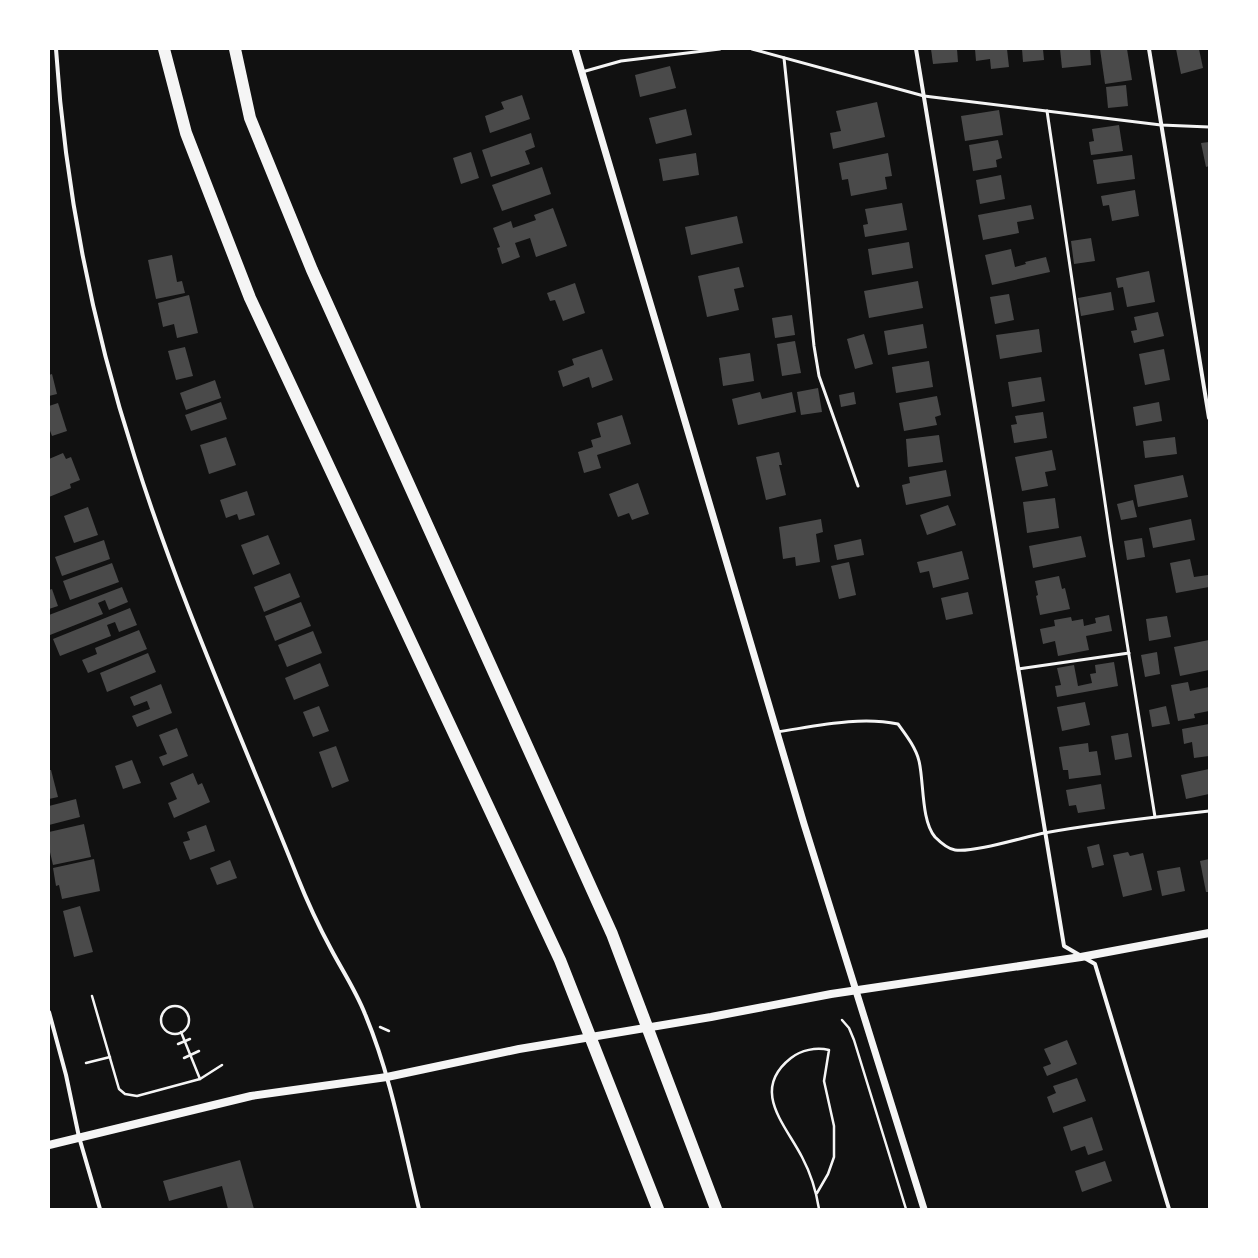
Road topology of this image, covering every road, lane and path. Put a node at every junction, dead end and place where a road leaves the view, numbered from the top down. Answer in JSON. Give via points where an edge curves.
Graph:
{"nodes":[{"id":1,"x":56,"y":49,"type":"edge"},
{"id":2,"x":164,"y":49,"type":"edge"},
{"id":3,"x":235,"y":49,"type":"edge"},
{"id":4,"x":575,"y":49,"type":"edge"},
{"id":5,"x":720,"y":49,"type":"edge"},
{"id":6,"x":752,"y":49,"type":"edge"},
{"id":7,"x":916,"y":49,"type":"edge"},
{"id":8,"x":1149,"y":49,"type":"edge"},
{"id":9,"x":710,"y":50,"type":"edge"},
{"id":10,"x":784,"y":58,"type":"junction"},
{"id":11,"x":582,"y":72,"type":"junction"},
{"id":12,"x":924,"y":96,"type":"junction"},
{"id":13,"x":1047,"y":111,"type":"junction"},
{"id":14,"x":1161,"y":125,"type":"junction"},
{"id":15,"x":1209,"y":127,"type":"edge"},
{"id":16,"x":1209,"y":418,"type":"edge"},
{"id":17,"x":858,"y":486,"type":"dead end"},
{"id":18,"x":1129,"y":653,"type":"junction"},
{"id":19,"x":1018,"y":669,"type":"junction"},
{"id":20,"x":777,"y":732,"type":"junction"},
{"id":21,"x":1209,"y":811,"type":"edge"},
{"id":22,"x":1155,"y":817,"type":"junction"},
{"id":23,"x":1044,"y":833,"type":"junction"},
{"id":24,"x":1209,"y":933,"type":"edge"},
{"id":25,"x":1081,"y":956,"type":"junction"},
{"id":26,"x":856,"y":992,"type":"junction"},
{"id":27,"x":92,"y":996,"type":"dead end"},
{"id":28,"x":49,"y":1012,"type":"edge"},
{"id":29,"x":377,"y":1020,"type":"dead end"},
{"id":30,"x":842,"y":1020,"type":"dead end"},
{"id":31,"x":389,"y":1031,"type":"dead end"},
{"id":32,"x":181,"y":1032,"type":"junction"},
{"id":33,"x":190,"y":1039,"type":"dead end"},
{"id":34,"x":185,"y":1042,"type":"junction"},
{"id":35,"x":178,"y":1044,"type":"dead end"},
{"id":36,"x":199,"y":1051,"type":"dead end"},
{"id":37,"x":191,"y":1056,"type":"junction"},
{"id":38,"x":110,"y":1057,"type":"junction"},
{"id":39,"x":184,"y":1058,"type":"dead end"},
{"id":40,"x":86,"y":1063,"type":"dead end"},
{"id":41,"x":222,"y":1065,"type":"dead end"},
{"id":42,"x":387,"y":1077,"type":"junction"},
{"id":43,"x":200,"y":1079,"type":"junction"},
{"id":44,"x":79,"y":1137,"type":"junction"},
{"id":45,"x":49,"y":1145,"type":"edge"},
{"id":46,"x":817,"y":1193,"type":"junction"},
{"id":47,"x":100,"y":1209,"type":"edge"},
{"id":48,"x":419,"y":1209,"type":"edge"},
{"id":49,"x":658,"y":1209,"type":"edge"},
{"id":50,"x":716,"y":1209,"type":"edge"},
{"id":51,"x":819,"y":1209,"type":"edge"},
{"id":52,"x":906,"y":1209,"type":"edge"},
{"id":53,"x":924,"y":1209,"type":"edge"},
{"id":54,"x":1169,"y":1209,"type":"edge"}],
"edges":[{"from":1,"to":42,"type":"street","via":[[63,129],[79,236],[107,363],[134,457],[192,616],[308,903],[365,1014]]},
{"from":2,"to":49,"type":"highway","via":[[186,133],[250,298],[560,960]]},
{"from":3,"to":50,"type":"highway","via":[[250,118],[312,270],[612,934]]},
{"from":4,"to":11,"type":"street"},
{"from":5,"to":9,"type":"lane"},
{"from":6,"to":10,"type":"lane"},
{"from":7,"to":12,"type":"street"},
{"from":8,"to":14,"type":"street"},
{"from":9,"to":11,"type":"lane","via":[[621,62]]},
{"from":10,"to":12,"type":"lane"},
{"from":10,"to":17,"type":"lane","via":[[819,376]]},
{"from":11,"to":20,"type":"street"},
{"from":12,"to":13,"type":"lane"},
{"from":12,"to":19,"type":"street"},
{"from":13,"to":14,"type":"lane"},
{"from":13,"to":18,"type":"lane"},
{"from":14,"to":15,"type":"lane"},
{"from":14,"to":16,"type":"street"},
{"from":18,"to":19,"type":"lane"},
{"from":18,"to":22,"type":"lane"},
{"from":19,"to":23,"type":"street"},
{"from":20,"to":23,"type":"lane","via":[[852,722],[883,721],[898,724],[908,736],[919,760],[927,820],[934,836],[943,844],[955,850],[972,849]]},
{"from":20,"to":26,"type":"street"},
{"from":21,"to":22,"type":"lane"},
{"from":22,"to":23,"type":"lane"},
{"from":23,"to":25,"type":"street","via":[[1064,946]]},
{"from":24,"to":25,"type":"main road"},
{"from":25,"to":26,"type":"main road"},
{"from":25,"to":54,"type":"street","via":[[1094,964]]},
{"from":26,"to":42,"type":"main road","via":[[831,994],[519,1049]]},
{"from":26,"to":53,"type":"street"},
{"from":27,"to":38,"type":"path"},
{"from":28,"to":44,"type":"street"},
{"from":29,"to":31,"type":"path","via":[[380,1027]]},
{"from":30,"to":52,"type":"path","via":[[854,1040]]},
{"from":32,"to":32,"type":"path","via":[[189,1023],[188,1014],[181,1007],[169,1007],[162,1015],[163,1026],[172,1033]]},
{"from":32,"to":34,"type":"path"},
{"from":33,"to":34,"type":"path"},
{"from":34,"to":35,"type":"path"},
{"from":34,"to":37,"type":"path"},
{"from":36,"to":37,"type":"path"},
{"from":37,"to":39,"type":"path"},
{"from":37,"to":43,"type":"path"},
{"from":38,"to":40,"type":"path"},
{"from":38,"to":43,"type":"path","via":[[120,1089],[130,1096]]},
{"from":41,"to":43,"type":"path"},
{"from":42,"to":44,"type":"main road","via":[[251,1096]]},
{"from":42,"to":48,"type":"street"},
{"from":44,"to":45,"type":"main road"},
{"from":44,"to":47,"type":"street"},
{"from":46,"to":46,"type":"path","via":[[831,1166],[835,1146],[824,1081],[829,1050],[820,1048],[792,1057],[775,1077],[771,1093],[779,1117],[802,1156]]},
{"from":46,"to":51,"type":"path"}]}
